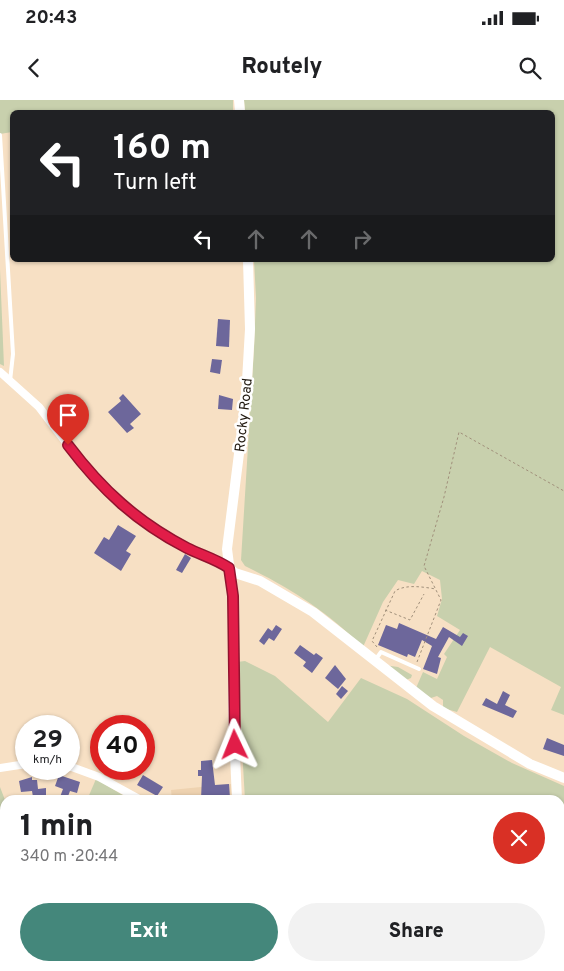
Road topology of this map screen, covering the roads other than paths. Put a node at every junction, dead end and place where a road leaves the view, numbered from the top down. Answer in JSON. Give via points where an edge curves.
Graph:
{"nodes":[{"id":1,"x":0,"y":135,"type":"edge"},
{"id":2,"x":248,"y":262,"type":"edge"},
{"id":3,"x":0,"y":372,"type":"edge"},
{"id":4,"x":10,"y":382,"type":"junction"},
{"id":5,"x":229,"y":568,"type":"junction"},
{"id":6,"x":374,"y":662,"type":"junction"},
{"id":7,"x":417,"y":668,"type":"road end"},
{"id":8,"x":15,"y":766,"type":"edge"},
{"id":9,"x":0,"y":768,"type":"edge"},
{"id":10,"x":80,"y":770,"type":"edge"},
{"id":11,"x":564,"y":778,"type":"edge"},
{"id":12,"x":132,"y":795,"type":"edge"},
{"id":13,"x":237,"y":795,"type":"edge"}],
"edges":[{"from":1,"to":4,"type":"lane","via":[[13,354]]},
{"from":2,"to":5,"type":"street","name":"Rocky Road","via":[[250,329],[246,398],[229,522]]},
{"from":3,"to":4,"type":"street"},
{"from":4,"to":5,"type":"street","via":[[39,407],[95,479],[120,504],[188,548]]},
{"from":5,"to":6,"type":"street","via":[[260,581],[313,612]]},
{"from":5,"to":13,"type":"street","name":"Rocky Road","via":[[233,596]]},
{"from":6,"to":7,"type":"lane","via":[[381,652]]},
{"from":6,"to":11,"type":"street","via":[[433,706],[530,764]]},
{"from":8,"to":9,"type":"street"},
{"from":10,"to":12,"type":"street"}]}
